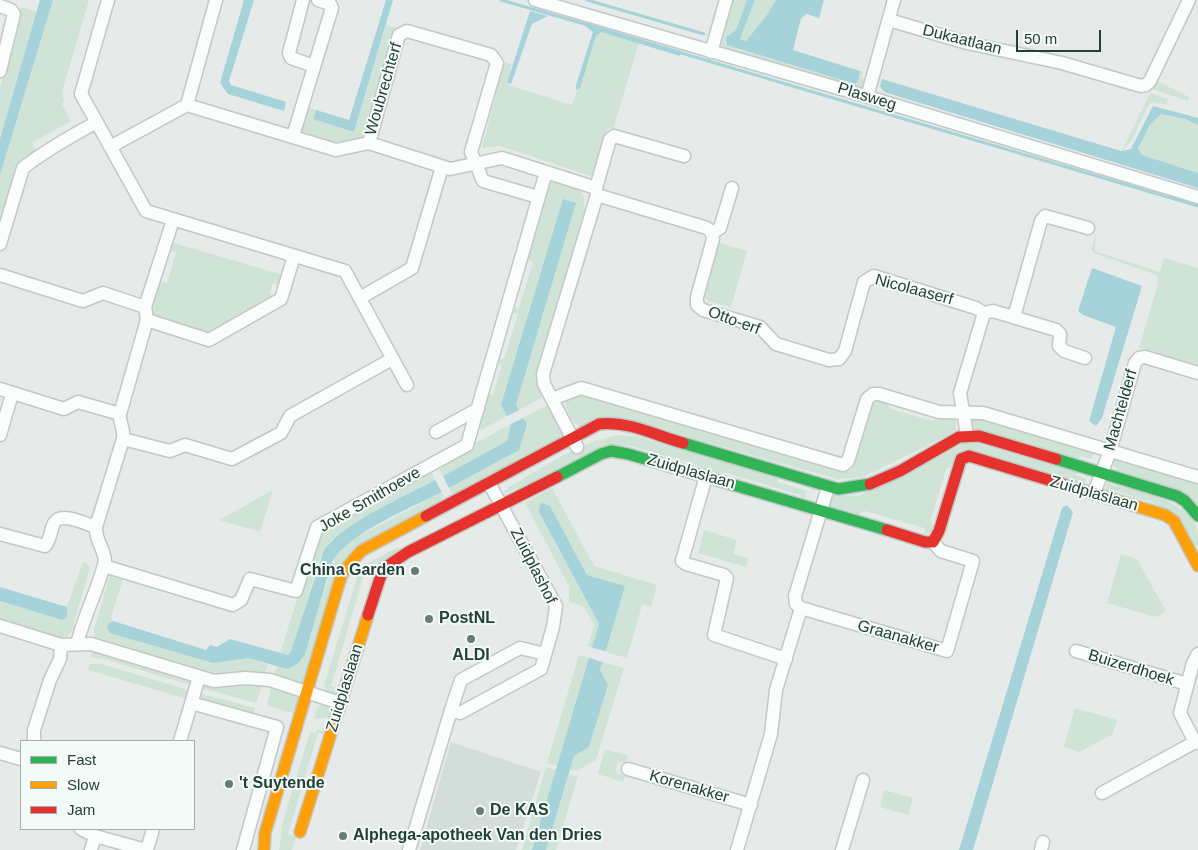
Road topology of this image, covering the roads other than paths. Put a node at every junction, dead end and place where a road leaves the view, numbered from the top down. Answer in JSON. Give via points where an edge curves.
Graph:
{"nodes":[{"id":1,"x":108,"y":0,"type":"edge"},
{"id":2,"x":216,"y":0,"type":"edge"},
{"id":3,"x":303,"y":0,"type":"edge"},
{"id":4,"x":318,"y":0,"type":"edge"},
{"id":5,"x":535,"y":0,"type":"edge"},
{"id":6,"x":726,"y":0,"type":"edge"},
{"id":7,"x":894,"y":0,"type":"edge"},
{"id":8,"x":1189,"y":0,"type":"edge"},
{"id":9,"x":0,"y":6,"type":"edge"},
{"id":10,"x":889,"y":20,"type":"junction"},
{"id":11,"x":710,"y":52,"type":"junction"},
{"id":12,"x":314,"y":66,"type":"junction"},
{"id":13,"x":0,"y":71,"type":"edge"},
{"id":14,"x":867,"y":97,"type":"junction"},
{"id":15,"x":187,"y":105,"type":"junction"},
{"id":16,"x":97,"y":122,"type":"junction"},
{"id":17,"x":293,"y":136,"type":"junction"},
{"id":18,"x":369,"y":144,"type":"junction"},
{"id":19,"x":110,"y":147,"type":"junction"},
{"id":20,"x":684,"y":156,"type":"dead end"},
{"id":21,"x":474,"y":164,"type":"junction"},
{"id":22,"x":442,"y":167,"type":"junction"},
{"id":23,"x":546,"y":172,"type":"junction"},
{"id":24,"x":732,"y":188,"type":"dead end"},
{"id":25,"x":596,"y":191,"type":"junction"},
{"id":26,"x":538,"y":197,"type":"junction"},
{"id":27,"x":1198,"y":197,"type":"edge"},
{"id":28,"x":173,"y":220,"type":"junction"},
{"id":29,"x":1088,"y":228,"type":"dead end"},
{"id":30,"x":712,"y":233,"type":"junction"},
{"id":31,"x":0,"y":244,"type":"edge"},
{"id":32,"x":294,"y":256,"type":"junction"},
{"id":33,"x":0,"y":274,"type":"edge"},
{"id":34,"x":360,"y":298,"type":"junction"},
{"id":35,"x":145,"y":306,"type":"junction"},
{"id":36,"x":984,"y":312,"type":"junction"},
{"id":37,"x":1014,"y":317,"type":"junction"},
{"id":38,"x":147,"y":320,"type":"junction"},
{"id":39,"x":392,"y":358,"type":"junction"},
{"id":40,"x":839,"y":358,"type":"joint"},
{"id":41,"x":1085,"y":358,"type":"dead end"},
{"id":42,"x":1198,"y":373,"type":"edge"},
{"id":43,"x":407,"y":385,"type":"dead end"},
{"id":44,"x":0,"y":389,"type":"edge"},
{"id":45,"x":12,"y":394,"type":"junction"},
{"id":46,"x":552,"y":400,"type":"junction"},
{"id":47,"x":478,"y":409,"type":"junction"},
{"id":48,"x":963,"y":413,"type":"junction"},
{"id":49,"x":120,"y":414,"type":"junction"},
{"id":50,"x":436,"y":432,"type":"dead end"},
{"id":51,"x":0,"y":435,"type":"edge"},
{"id":52,"x":967,"y":435,"type":"junction"},
{"id":53,"x":123,"y":439,"type":"junction"},
{"id":54,"x":575,"y":442,"type":"junction"},
{"id":55,"x":1110,"y":450,"type":"junction"},
{"id":56,"x":1102,"y":473,"type":"junction"},
{"id":57,"x":706,"y":476,"type":"junction"},
{"id":58,"x":1198,"y":477,"type":"edge"},
{"id":59,"x":491,"y":487,"type":"junction"},
{"id":60,"x":828,"y":487,"type":"junction"},
{"id":61,"x":1094,"y":493,"type":"junction"},
{"id":62,"x":500,"y":504,"type":"junction"},
{"id":63,"x":822,"y":510,"type":"junction"},
{"id":64,"x":1197,"y":516,"type":"edge"},
{"id":65,"x":96,"y":527,"type":"junction"},
{"id":66,"x":0,"y":534,"type":"edge"},
{"id":67,"x":933,"y":542,"type":"junction"},
{"id":68,"x":104,"y":566,"type":"junction"},
{"id":69,"x":1198,"y":566,"type":"edge"},
{"id":70,"x":801,"y":608,"type":"junction"},
{"id":71,"x":0,"y":626,"type":"edge"},
{"id":72,"x":77,"y":644,"type":"junction"},
{"id":73,"x":61,"y":645,"type":"junction"},
{"id":74,"x":1076,"y":651,"type":"dead end"},
{"id":75,"x":545,"y":654,"type":"junction"},
{"id":76,"x":1198,"y":654,"type":"edge"},
{"id":77,"x":786,"y":659,"type":"junction"},
{"id":78,"x":200,"y":677,"type":"junction"},
{"id":79,"x":1187,"y":684,"type":"junction"},
{"id":80,"x":312,"y":695,"type":"junction"},
{"id":81,"x":191,"y":703,"type":"junction"},
{"id":82,"x":340,"y":703,"type":"junction"},
{"id":83,"x":451,"y":710,"type":"junction"},
{"id":84,"x":34,"y":740,"type":"edge"},
{"id":85,"x":180,"y":740,"type":"edge"},
{"id":86,"x":1196,"y":743,"type":"edge"},
{"id":87,"x":0,"y":753,"type":"edge"},
{"id":88,"x":20,"y":759,"type":"edge"},
{"id":89,"x":628,"y":769,"type":"dead end"},
{"id":90,"x":863,"y":780,"type":"dead end"},
{"id":91,"x":1102,"y":793,"type":"dead end"},
{"id":92,"x":751,"y":805,"type":"junction"},
{"id":93,"x":83,"y":830,"type":"edge"},
{"id":94,"x":154,"y":830,"type":"edge"},
{"id":95,"x":300,"y":832,"type":"dead end"},
{"id":96,"x":95,"y":836,"type":"junction"},
{"id":97,"x":91,"y":850,"type":"edge"},
{"id":98,"x":146,"y":850,"type":"edge"},
{"id":99,"x":243,"y":850,"type":"edge"},
{"id":100,"x":264,"y":850,"type":"edge"},
{"id":101,"x":276,"y":850,"type":"edge"},
{"id":102,"x":409,"y":850,"type":"edge"},
{"id":103,"x":737,"y":850,"type":"edge"},
{"id":104,"x":842,"y":850,"type":"edge"}],
"edges":[{"from":1,"to":16,"type":"street","via":[[82,94]]},
{"from":2,"to":15,"type":"street"},
{"from":3,"to":12,"type":"street","via":[[289,52],[291,58]]},
{"from":4,"to":12,"type":"street","via":[[332,8]]},
{"from":5,"to":11,"type":"street","name":"Plasweg"},
{"from":6,"to":11,"type":"street"},
{"from":7,"to":10,"type":"street"},
{"from":8,"to":10,"type":"street","name":"Dukaatlaan","via":[[1150,81],[1140,86]]},
{"from":9,"to":13,"type":"street","via":[[14,14]]},
{"from":10,"to":14,"type":"street"},
{"from":11,"to":14,"type":"street","name":"Plasweg"},
{"from":12,"to":17,"type":"street"},
{"from":14,"to":27,"type":"street","name":"Plasweg"},
{"from":15,"to":17,"type":"street","name":"Woubrechterf"},
{"from":15,"to":19,"type":"street"},
{"from":16,"to":19,"type":"street"},
{"from":16,"to":31,"type":"street","via":[[46,150],[23,168]]},
{"from":17,"to":18,"type":"street","name":"Woubrechterf","via":[[336,150]]},
{"from":18,"to":21,"type":"street","name":"Woubrechterf","via":[[399,35],[407,31],[491,55],[497,63],[471,152]]},
{"from":18,"to":22,"type":"street","name":"Woubrechterf"},
{"from":19,"to":28,"type":"street","via":[[146,211]]},
{"from":20,"to":25,"type":"street","via":[[614,136],[610,139]]},
{"from":21,"to":22,"type":"street","name":"Woubrechterf"},
{"from":21,"to":23,"type":"street","name":"Woubrechterf","via":[[502,158]]},
{"from":21,"to":26,"type":"street","via":[[482,180]]},
{"from":22,"to":34,"type":"street","via":[[412,268]]},
{"from":23,"to":25,"type":"street","name":"Woubrechterf"},
{"from":23,"to":26,"type":"street"},
{"from":24,"to":30,"type":"street","name":"Otto-erf","via":[[720,228]]},
{"from":25,"to":30,"type":"street","via":[[707,228]]},
{"from":25,"to":46,"type":"street","via":[[543,374]]},
{"from":26,"to":47,"type":"street"},
{"from":28,"to":32,"type":"street"},
{"from":28,"to":35,"type":"street"},
{"from":29,"to":37,"type":"street","via":[[1045,216]]},
{"from":30,"to":40,"type":"street","name":"Otto-erf","via":[[697,305],[703,310],[760,327],[776,344],[829,360]]},
{"from":32,"to":34,"type":"street","via":[[345,271]]},
{"from":32,"to":38,"type":"street","via":[[281,299],[209,340]]},
{"from":33,"to":35,"type":"street","via":[[84,302],[103,293]]},
{"from":34,"to":39,"type":"street"},
{"from":35,"to":38,"type":"street"},
{"from":36,"to":37,"type":"street","name":"Nicolaaserf"},
{"from":36,"to":40,"type":"street","name":"Nicolaaserf","via":[[874,276],[864,282],[845,351]]},
{"from":36,"to":48,"type":"street","via":[[960,393]]},
{"from":37,"to":41,"type":"street","name":"Nicolaaserf","via":[[1056,330],[1064,351]]},
{"from":38,"to":49,"type":"street"},
{"from":39,"to":43,"type":"street"},
{"from":39,"to":53,"type":"street","via":[[290,416],[281,433],[232,459],[185,445],[170,451]]},
{"from":42,"to":55,"type":"street","name":"Machtelderf","via":[[1139,358]]},
{"from":44,"to":45,"type":"street"},
{"from":45,"to":49,"type":"street","via":[[64,409],[78,402]]},
{"from":45,"to":51,"type":"street"},
{"from":46,"to":48,"type":"street","via":[[581,388],[843,465],[848,461],[867,399],[873,394],[939,412]]},
{"from":46,"to":54,"type":"street"},
{"from":47,"to":50,"type":"street"},
{"from":47,"to":68,"type":"street","name":"Joke Smithoeve","via":[[467,445],[317,527],[296,591],[250,579],[241,600],[232,605]]},
{"from":48,"to":52,"type":"street"},
{"from":48,"to":55,"type":"street","via":[[983,413]]},
{"from":49,"to":53,"type":"street"},
{"from":52,"to":56,"type":"street","name":"Zuidplaslaan"},
{"from":52,"to":60,"type":"street","name":"Zuidplaslaan","via":[[869,484],[850,489]]},
{"from":53,"to":65,"type":"street"},
{"from":54,"to":59,"type":"street","name":"Zuidplaslaan"},
{"from":54,"to":60,"type":"street","name":"Zuidplaslaan","via":[[598,424],[622,423]]},
{"from":55,"to":56,"type":"street","name":"Machtelderf"},
{"from":55,"to":58,"type":"street"},
{"from":56,"to":61,"type":"street","name":"Machtelderf"},
{"from":56,"to":64,"type":"street","name":"Zuidplaslaan","via":[[1177,496]]},
{"from":57,"to":62,"type":"street","name":"Zuidplaslaan","via":[[612,452],[601,454],[539,488]]},
{"from":57,"to":63,"type":"street","name":"Zuidplaslaan"},
{"from":57,"to":77,"type":"street","via":[[682,561],[728,578],[714,635]]},
{"from":59,"to":62,"type":"street","name":"Zuidplashof"},
{"from":59,"to":80,"type":"street","name":"Zuidplaslaan","via":[[356,568]]},
{"from":60,"to":63,"type":"street"},
{"from":61,"to":67,"type":"street","name":"Zuidplaslaan","via":[[965,457],[961,459],[940,531]]},
{"from":61,"to":69,"type":"street","name":"Zuidplaslaan","via":[[1165,515],[1174,521]]},
{"from":62,"to":75,"type":"street","name":"Zuidplashof","via":[[556,606]]},
{"from":62,"to":82,"type":"street","name":"Zuidplaslaan","via":[[383,569]]},
{"from":63,"to":67,"type":"street","name":"Zuidplaslaan","via":[[916,540]]},
{"from":63,"to":70,"type":"street","via":[[795,596],[796,604]]},
{"from":65,"to":66,"type":"street","via":[[58,519],[45,546]]},
{"from":65,"to":68,"type":"street","via":[[95,535],[105,554]]},
{"from":67,"to":70,"type":"street","name":"Graanakker","via":[[941,551],[973,561],[947,651]]},
{"from":68,"to":72,"type":"street"},
{"from":70,"to":77,"type":"street"},
{"from":71,"to":73,"type":"street"},
{"from":72,"to":73,"type":"street"},
{"from":72,"to":78,"type":"street","via":[[91,644]]},
{"from":73,"to":84,"type":"street","via":[[60,659],[50,680],[34,730]]},
{"from":74,"to":79,"type":"street","name":"Buizerdhoek"},
{"from":75,"to":83,"type":"street","name":"Zuidplashof","via":[[541,669],[460,713]]},
{"from":75,"to":83,"type":"street","via":[[520,648],[461,680]]},
{"from":76,"to":79,"type":"street"},
{"from":77,"to":92,"type":"street","via":[[776,690],[771,734]]},
{"from":78,"to":80,"type":"street","via":[[214,681],[270,680]]},
{"from":78,"to":81,"type":"street"},
{"from":79,"to":86,"type":"street","via":[[1180,713]]},
{"from":80,"to":82,"type":"street"},
{"from":80,"to":100,"type":"street","name":"Zuidplaslaan","via":[[265,833]]},
{"from":80,"to":101,"type":"street","name":"Zuidplaslaan","via":[[275,839]]},
{"from":81,"to":85,"type":"street"},
{"from":81,"to":99,"type":"street","via":[[277,727]]},
{"from":82,"to":95,"type":"street","name":"Zuidplaslaan"},
{"from":83,"to":102,"type":"street"},
{"from":86,"to":91,"type":"street"},
{"from":87,"to":88,"type":"street"},
{"from":89,"to":92,"type":"street","name":"Korenakker"},
{"from":90,"to":104,"type":"street"},
{"from":92,"to":103,"type":"street"},
{"from":93,"to":96,"type":"street"},
{"from":94,"to":98,"type":"street"},
{"from":96,"to":97,"type":"street"},
{"from":96,"to":98,"type":"street"}]}
